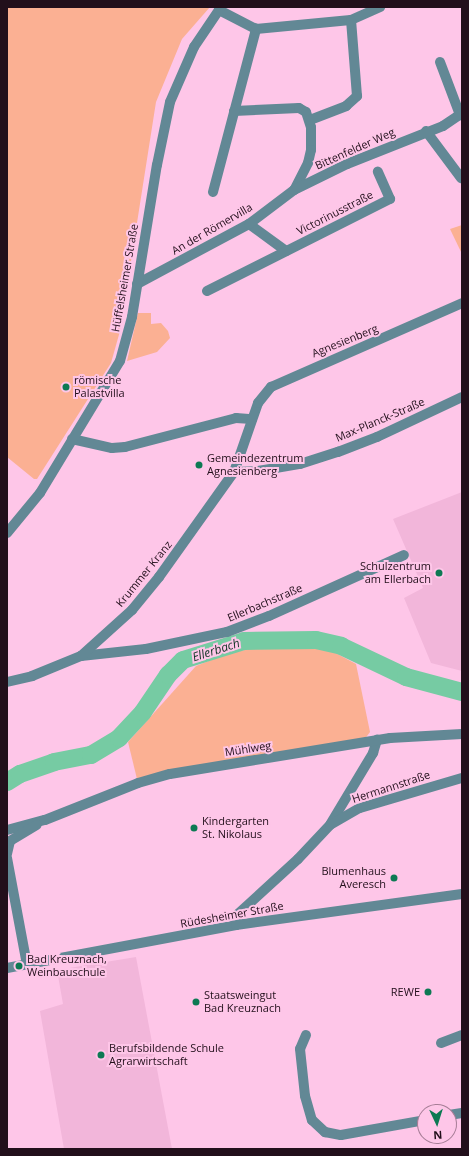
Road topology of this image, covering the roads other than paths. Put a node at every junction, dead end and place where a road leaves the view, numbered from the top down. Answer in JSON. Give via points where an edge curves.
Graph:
{"nodes":[{"id":1,"x":380,"y":7,"type":"edge"},
{"id":2,"x":220,"y":8,"type":"edge"},
{"id":3,"x":351,"y":20,"type":"junction"},
{"id":4,"x":256,"y":29,"type":"junction"},
{"id":5,"x":440,"y":62,"type":"dead end"},
{"id":6,"x":234,"y":111,"type":"junction"},
{"id":7,"x":461,"y":114,"type":"edge"},
{"id":8,"x":310,"y":120,"type":"junction"},
{"id":9,"x":426,"y":131,"type":"junction"},
{"id":10,"x":378,"y":172,"type":"dead end"},
{"id":11,"x":460,"y":178,"type":"dead end"},
{"id":12,"x":294,"y":190,"type":"junction"},
{"id":13,"x":213,"y":192,"type":"dead end"},
{"id":14,"x":249,"y":224,"type":"junction"},
{"id":15,"x":286,"y":251,"type":"junction"},
{"id":16,"x":137,"y":284,"type":"junction"},
{"id":17,"x":207,"y":291,"type":"dead end"},
{"id":18,"x":462,"y":303,"type":"edge"},
{"id":19,"x":462,"y":397,"type":"edge"},
{"id":20,"x":252,"y":418,"type":"junction"},
{"id":21,"x":72,"y":439,"type":"junction"},
{"id":22,"x":234,"y":472,"type":"junction"},
{"id":23,"x":7,"y":533,"type":"edge"},
{"id":24,"x":404,"y":556,"type":"dead end"},
{"id":25,"x":81,"y":656,"type":"junction"},
{"id":26,"x":7,"y":682,"type":"edge"},
{"id":27,"x":462,"y":734,"type":"edge"},
{"id":28,"x":377,"y":740,"type":"junction"},
{"id":29,"x":462,"y":778,"type":"edge"},
{"id":30,"x":45,"y":820,"type":"junction"},
{"id":31,"x":330,"y":825,"type":"junction"},
{"id":32,"x":7,"y":830,"type":"edge"},
{"id":33,"x":7,"y":854,"type":"edge"},
{"id":34,"x":7,"y":858,"type":"edge"},
{"id":35,"x":462,"y":894,"type":"edge"},
{"id":36,"x":236,"y":925,"type":"junction"},
{"id":37,"x":27,"y":965,"type":"junction"},
{"id":38,"x":7,"y":968,"type":"edge"},
{"id":39,"x":462,"y":1034,"type":"edge"},
{"id":40,"x":306,"y":1035,"type":"dead end"},
{"id":41,"x":441,"y":1043,"type":"dead end"},
{"id":42,"x":417,"y":1121,"type":"edge"}],
"edges":[{"from":1,"to":3,"type":"street"},
{"from":2,"to":4,"type":"street","via":[[242,24]]},
{"from":2,"to":16,"type":"street","name":"Hüffelsheimer Straße","via":[[183,68],[170,102]]},
{"from":3,"to":4,"type":"street"},
{"from":3,"to":8,"type":"street","via":[[357,96],[346,106]]},
{"from":4,"to":6,"type":"street"},
{"from":5,"to":7,"type":"street"},
{"from":6,"to":8,"type":"street","via":[[299,108],[306,112]]},
{"from":6,"to":13,"type":"street"},
{"from":7,"to":9,"type":"street","name":"Bittenfelder Weg","via":[[443,126]]},
{"from":8,"to":12,"type":"street","name":"An der Römervilla","via":[[310,158]]},
{"from":9,"to":11,"type":"street"},
{"from":9,"to":12,"type":"street","name":"Bittenfelder Weg","via":[[347,164]]},
{"from":10,"to":15,"type":"street","name":"Victorinusstraße","via":[[390,199]]},
{"from":12,"to":14,"type":"street","name":"An der Römervilla"},
{"from":14,"to":15,"type":"street"},
{"from":14,"to":16,"type":"street","name":"An der Römervilla"},
{"from":15,"to":17,"type":"street","name":"Victorinusstraße"},
{"from":16,"to":21,"type":"street","name":"Hüffelsheimer Straße","via":[[120,361]]},
{"from":18,"to":20,"type":"street","name":"Agnesienberg","via":[[279,382],[264,394]]},
{"from":19,"to":22,"type":"street","name":"Max-Planck-Straße","via":[[378,437],[338,452],[300,464]]},
{"from":20,"to":21,"type":"street","via":[[236,418],[125,447],[106,447]]},
{"from":20,"to":22,"type":"street","name":"Agnesienberg"},
{"from":21,"to":23,"type":"street","name":"Hüffelsheimer Straße","via":[[40,493]]},
{"from":22,"to":25,"type":"street","name":"Krummer Kranz","via":[[146,594],[127,616]]},
{"from":24,"to":25,"type":"street","name":"Ellerbachstraße","via":[[227,632],[146,649]]},
{"from":25,"to":26,"type":"street","name":"Krummer Kranz","via":[[32,676]]},
{"from":27,"to":28,"type":"street","name":"Mühlweg"},
{"from":28,"to":30,"type":"street","name":"Mühlweg","via":[[170,774],[138,783]]},
{"from":28,"to":31,"type":"street","name":"Hermannstraße","via":[[374,753]]},
{"from":29,"to":31,"type":"street","name":"Hermannstraße","via":[[360,808]]},
{"from":30,"to":32,"type":"street","name":"Mühlweg"},
{"from":30,"to":33,"type":"street","name":"Mühlweg","via":[[10,841]]},
{"from":31,"to":36,"type":"street","name":"Hermannstraße","via":[[298,859],[238,914]]},
{"from":34,"to":37,"type":"street"},
{"from":35,"to":36,"type":"street","name":"Rüdesheimer Straße"},
{"from":36,"to":37,"type":"street","name":"Rüdesheimer Straße"},
{"from":37,"to":38,"type":"street","name":"Rüdesheimer Straße"},
{"from":39,"to":41,"type":"street"},
{"from":40,"to":42,"type":"street","via":[[300,1049],[304,1096],[309,1113],[325,1132],[341,1135]]}]}
